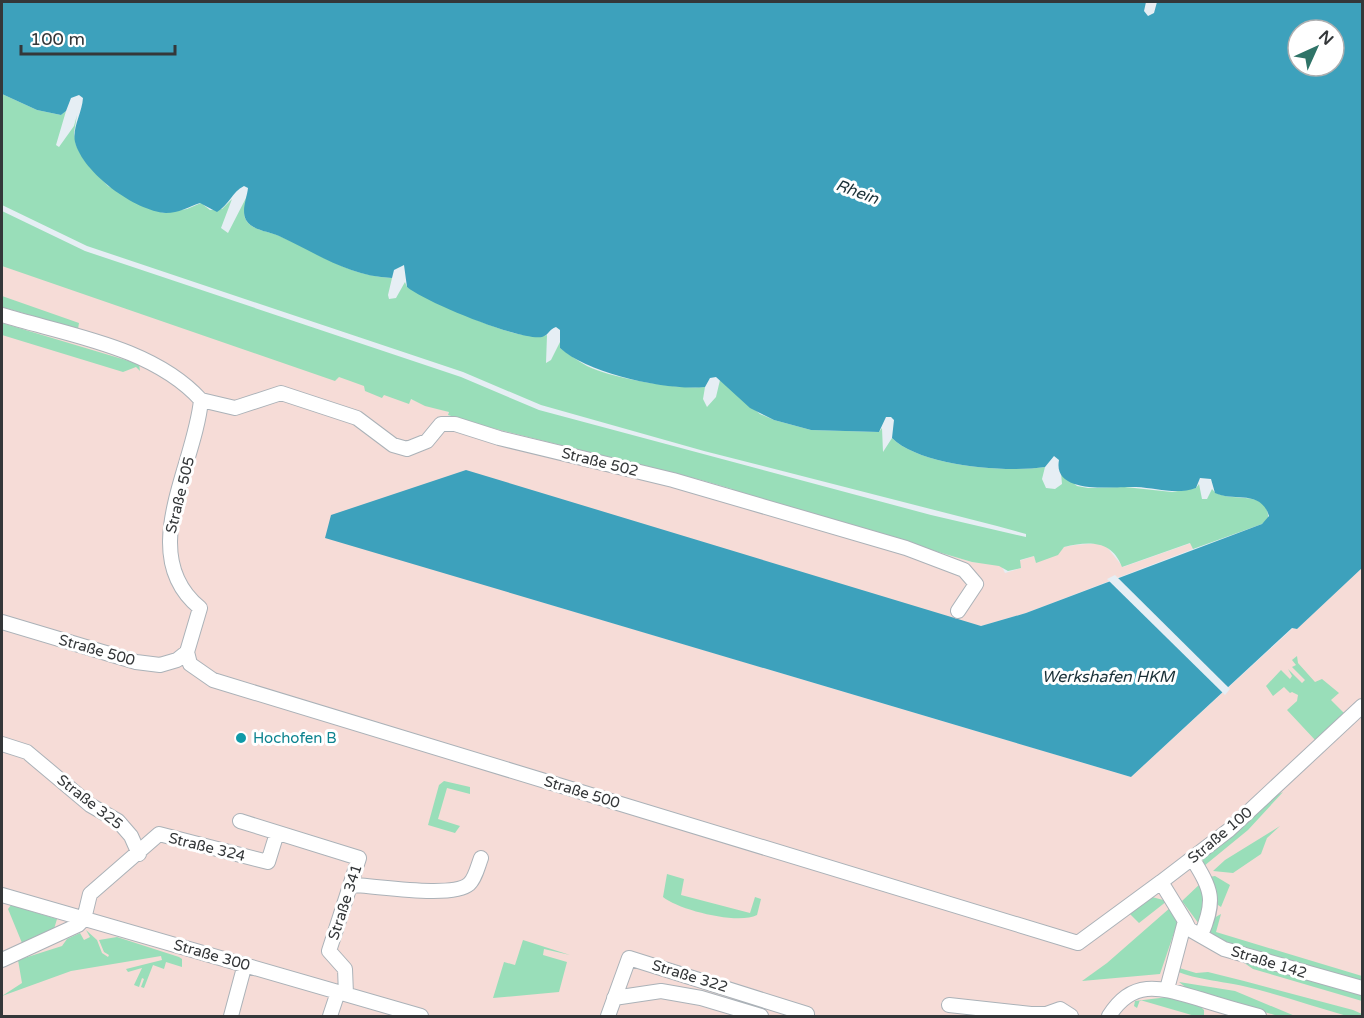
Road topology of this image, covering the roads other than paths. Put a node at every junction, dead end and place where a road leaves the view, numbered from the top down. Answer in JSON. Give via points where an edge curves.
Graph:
{"nodes":[{"id":1,"x":2,"y":315,"type":"edge"},
{"id":2,"x":201,"y":399,"type":"junction"},
{"id":3,"x":958,"y":611,"type":"dead end"},
{"id":4,"x":2,"y":622,"type":"edge"},
{"id":5,"x":187,"y":652,"type":"junction"},
{"id":6,"x":1362,"y":706,"type":"edge"},
{"id":7,"x":2,"y":744,"type":"edge"},
{"id":8,"x":240,"y":821,"type":"dead end"},
{"id":9,"x":277,"y":833,"type":"junction"},
{"id":10,"x":139,"y":854,"type":"junction"},
{"id":11,"x":481,"y":858,"type":"dead end"},
{"id":12,"x":1192,"y":858,"type":"junction"},
{"id":13,"x":1161,"y":882,"type":"junction"},
{"id":14,"x":351,"y":885,"type":"junction"},
{"id":15,"x":2,"y":895,"type":"edge"},
{"id":16,"x":84,"y":919,"type":"junction"},
{"id":17,"x":1185,"y":921,"type":"junction"},
{"id":18,"x":1201,"y":935,"type":"junction"},
{"id":19,"x":2,"y":960,"type":"edge"},
{"id":20,"x":245,"y":964,"type":"junction"},
{"id":21,"x":1362,"y":988,"type":"edge"},
{"id":22,"x":1167,"y":989,"type":"junction"},
{"id":23,"x":342,"y":993,"type":"junction"},
{"id":24,"x":614,"y":998,"type":"junction"},
{"id":25,"x":949,"y":1005,"type":"dead end"},
{"id":26,"x":231,"y":1017,"type":"edge"},
{"id":27,"x":330,"y":1017,"type":"edge"},
{"id":28,"x":421,"y":1017,"type":"edge"},
{"id":29,"x":608,"y":1017,"type":"edge"},
{"id":30,"x":761,"y":1017,"type":"edge"},
{"id":31,"x":807,"y":1017,"type":"edge"},
{"id":32,"x":1071,"y":1017,"type":"edge"},
{"id":33,"x":1109,"y":1017,"type":"edge"},
{"id":34,"x":1258,"y":1017,"type":"edge"}],
"edges":[{"from":1,"to":2,"type":"street","via":[[141,356],[188,385]]},
{"from":2,"to":3,"type":"street","name":"Straße 502","via":[[235,408],[280,393],[357,418],[393,445],[407,449],[427,441],[441,424],[455,424],[673,480],[906,548],[964,570],[976,584]]},
{"from":2,"to":5,"type":"street","name":"Straße 505","via":[[199,424],[170,533],[168,555],[182,589],[200,608]]},
{"from":4,"to":5,"type":"street","name":"Straße 500","via":[[136,662],[160,665]]},
{"from":5,"to":13,"type":"street","name":"Straße 500","via":[[190,664],[213,680],[1078,944]]},
{"from":6,"to":12,"type":"street","name":"Straße 100","via":[[1229,830]]},
{"from":7,"to":10,"type":"street","name":"Straße 325","via":[[27,752],[90,805],[118,820]]},
{"from":8,"to":9,"type":"street","name":"Straße 341"},
{"from":9,"to":10,"type":"street","name":"Straße 324","via":[[268,862],[159,834]]},
{"from":9,"to":14,"type":"street","name":"Straße 341","via":[[359,858]]},
{"from":10,"to":16,"type":"street","name":"Straße 324","via":[[90,894]]},
{"from":11,"to":14,"type":"street","via":[[473,878],[464,886],[423,891]]},
{"from":12,"to":13,"type":"street","name":"Straße 100"},
{"from":12,"to":18,"type":"street","via":[[1212,902]]},
{"from":13,"to":17,"type":"street"},
{"from":14,"to":23,"type":"street","name":"Straße 341","via":[[330,951],[345,969]]},
{"from":15,"to":16,"type":"street","name":"Straße 300"},
{"from":16,"to":19,"type":"street"},
{"from":16,"to":20,"type":"street","name":"Straße 300"},
{"from":17,"to":18,"type":"street","name":"Straße 142","via":[[1189,929]]},
{"from":17,"to":22,"type":"street"},
{"from":18,"to":21,"type":"street","name":"Straße 142","via":[[1224,949]]},
{"from":20,"to":23,"type":"street","name":"Straße 300"},
{"from":20,"to":26,"type":"street"},
{"from":22,"to":33,"type":"street","via":[[1134,992],[1123,998]]},
{"from":22,"to":34,"type":"street"},
{"from":23,"to":27,"type":"street"},
{"from":23,"to":28,"type":"street","name":"Straße 300"},
{"from":24,"to":29,"type":"street","name":"Straße 322"},
{"from":24,"to":30,"type":"street","via":[[661,991],[701,998]]},
{"from":24,"to":31,"type":"street","name":"Straße 322","via":[[629,957],[768,1000]]},
{"from":25,"to":32,"type":"street","via":[[1031,1014],[1060,1009]]}]}
